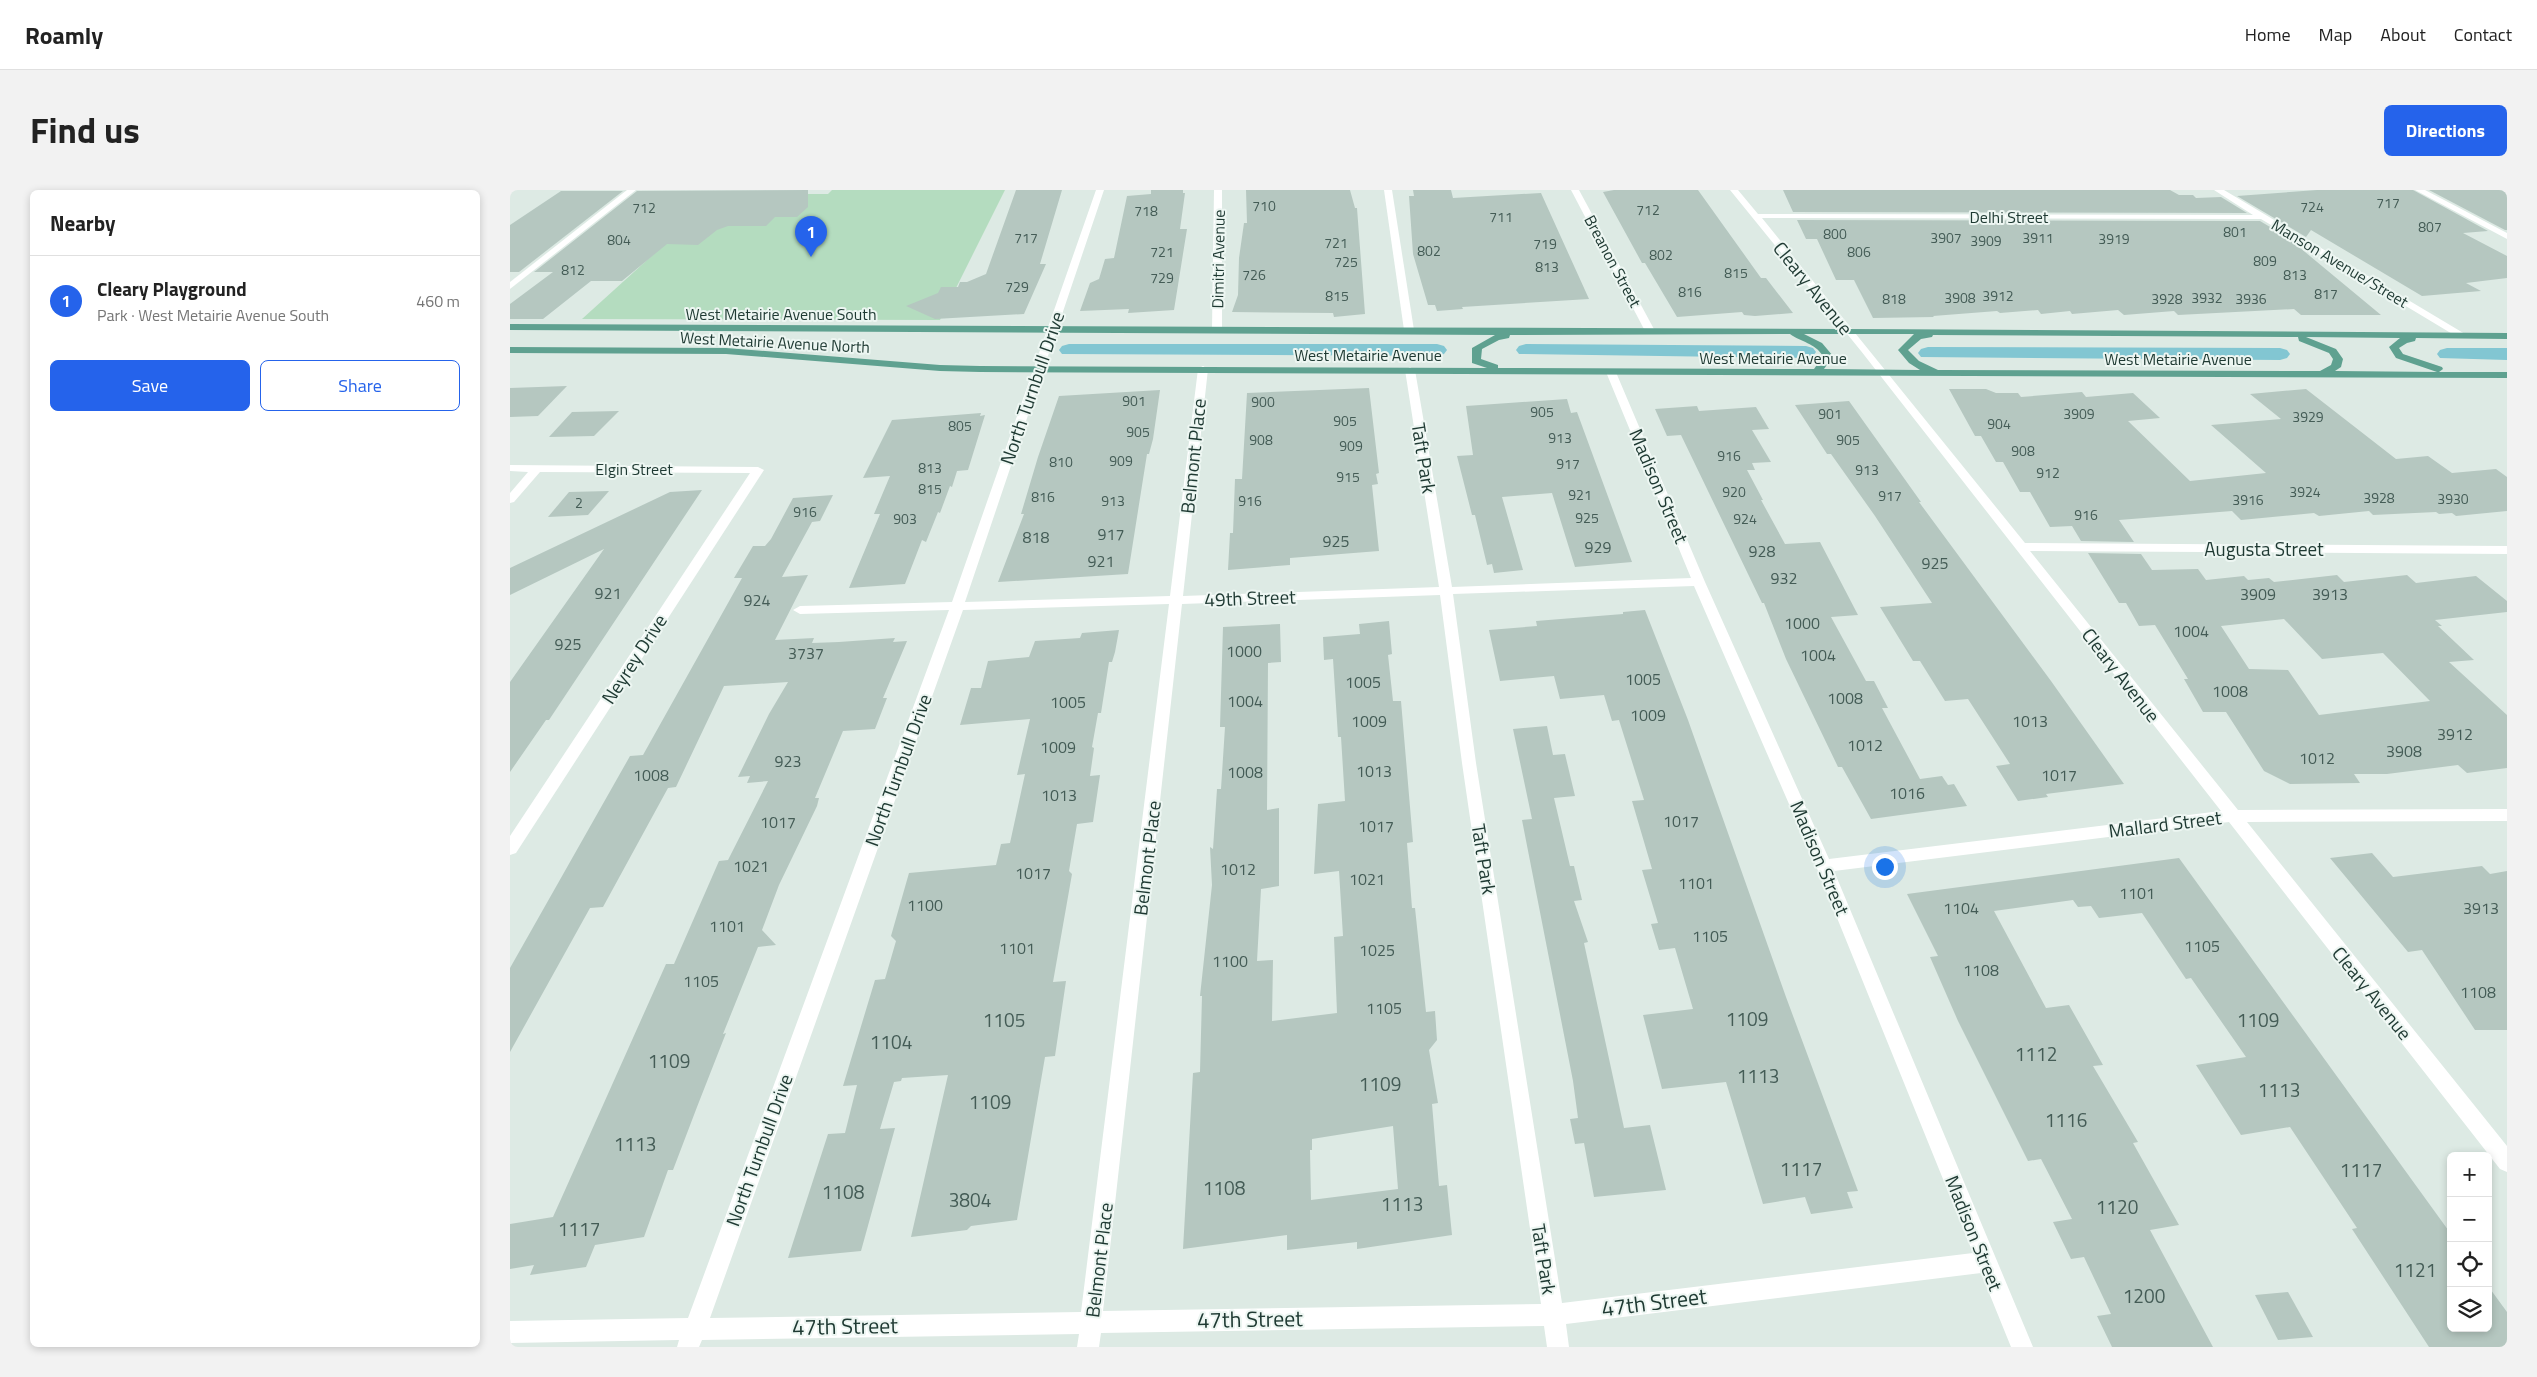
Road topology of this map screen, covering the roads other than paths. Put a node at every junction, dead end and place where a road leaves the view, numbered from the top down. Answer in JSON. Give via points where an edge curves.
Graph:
{"nodes":[{"id":1,"x":632,"y":190,"type":"edge"},
{"id":2,"x":1100,"y":190,"type":"edge"},
{"id":3,"x":1218,"y":190,"type":"edge"},
{"id":4,"x":1388,"y":190,"type":"edge"},
{"id":5,"x":1575,"y":190,"type":"edge"},
{"id":6,"x":1734,"y":190,"type":"edge"},
{"id":7,"x":2218,"y":190,"type":"edge"},
{"id":8,"x":2419,"y":190,"type":"edge"},
{"id":9,"x":1754,"y":216,"type":"junction"},
{"id":10,"x":2263,"y":217,"type":"junction"},
{"id":11,"x":2507,"y":236,"type":"edge"},
{"id":12,"x":510,"y":286,"type":"edge"},
{"id":13,"x":510,"y":327,"type":"edge"},
{"id":14,"x":796,"y":329,"type":"junction"},
{"id":15,"x":1052,"y":329,"type":"junction"},
{"id":16,"x":1217,"y":329,"type":"junction"},
{"id":17,"x":1409,"y":330,"type":"junction"},
{"id":18,"x":1650,"y":331,"type":"junction"},
{"id":19,"x":1785,"y":331,"type":"junction"},
{"id":20,"x":1848,"y":331,"type":"junction"},
{"id":21,"x":1535,"y":332,"type":"junction"},
{"id":22,"x":1950,"y":332,"type":"junction"},
{"id":23,"x":2285,"y":335,"type":"junction"},
{"id":24,"x":2440,"y":336,"type":"junction"},
{"id":25,"x":2462,"y":336,"type":"junction"},
{"id":26,"x":2507,"y":336,"type":"edge"},
{"id":27,"x":779,"y":347,"type":"junction"},
{"id":28,"x":510,"y":350,"type":"edge"},
{"id":29,"x":1038,"y":368,"type":"junction"},
{"id":30,"x":1203,"y":369,"type":"junction"},
{"id":31,"x":1410,"y":370,"type":"junction"},
{"id":32,"x":1517,"y":371,"type":"junction"},
{"id":33,"x":1611,"y":372,"type":"junction"},
{"id":34,"x":1816,"y":374,"type":"junction"},
{"id":35,"x":1883,"y":374,"type":"junction"},
{"id":36,"x":1954,"y":374,"type":"junction"},
{"id":37,"x":2322,"y":374,"type":"junction"},
{"id":38,"x":2468,"y":375,"type":"junction"},
{"id":39,"x":2507,"y":375,"type":"edge"},
{"id":40,"x":510,"y":468,"type":"edge"},
{"id":41,"x":537,"y":468,"type":"junction"},
{"id":42,"x":758,"y":470,"type":"joint"},
{"id":43,"x":510,"y":500,"type":"edge"},
{"id":44,"x":2021,"y":547,"type":"junction"},
{"id":45,"x":2507,"y":550,"type":"edge"},
{"id":46,"x":1700,"y":582,"type":"junction"},
{"id":47,"x":1446,"y":591,"type":"junction"},
{"id":48,"x":1178,"y":600,"type":"junction"},
{"id":49,"x":957,"y":607,"type":"junction"},
{"id":50,"x":800,"y":610,"type":"dead end"},
{"id":51,"x":2507,"y":815,"type":"edge"},
{"id":52,"x":2231,"y":816,"type":"junction"},
{"id":53,"x":510,"y":849,"type":"edge"},
{"id":54,"x":1824,"y":866,"type":"junction"},
{"id":55,"x":2507,"y":1162,"type":"edge"},
{"id":56,"x":1986,"y":1262,"type":"junction"},
{"id":57,"x":1553,"y":1315,"type":"junction"},
{"id":58,"x":1091,"y":1322,"type":"junction"},
{"id":59,"x":510,"y":1332,"type":"edge"},
{"id":60,"x":691,"y":1338,"type":"edge"},
{"id":61,"x":1088,"y":1347,"type":"edge"},
{"id":62,"x":1558,"y":1347,"type":"edge"},
{"id":63,"x":2022,"y":1347,"type":"edge"}],
"edges":[{"from":1,"to":12,"type":"street"},
{"from":2,"to":15,"type":"street","name":"North Turnbull Drive"},
{"from":3,"to":16,"type":"street","name":"Dimitri Avenue"},
{"from":4,"to":17,"type":"street"},
{"from":5,"to":18,"type":"street","name":"Breanon Street"},
{"from":6,"to":9,"type":"street","name":"Cleary Avenue"},
{"from":7,"to":10,"type":"street","name":"Manson Avenue/Street"},
{"from":8,"to":11,"type":"street"},
{"from":9,"to":10,"type":"street","name":"Delhi Street"},
{"from":9,"to":20,"type":"street","name":"Cleary Avenue"},
{"from":10,"to":25,"type":"street","name":"Manson Avenue/Street"},
{"from":13,"to":14,"type":"main road","name":"West Metairie Avenue South"},
{"from":14,"to":15,"type":"main road","name":"West Metairie Avenue South"},
{"from":14,"to":27,"type":"main road"},
{"from":15,"to":16,"type":"main road","name":"West Metairie Avenue"},
{"from":15,"to":29,"type":"street","name":"North Turnbull Drive"},
{"from":16,"to":17,"type":"main road","name":"West Metairie Avenue"},
{"from":17,"to":21,"type":"main road","name":"West Metairie Avenue"},
{"from":18,"to":19,"type":"main road","name":"West Metairie Avenue"},
{"from":18,"to":21,"type":"main road","name":"West Metairie Avenue"},
{"from":19,"to":20,"type":"main road","name":"West Metairie Avenue"},
{"from":19,"to":34,"type":"main road","via":[[1805,337],[1824,349],[1828,356]]},
{"from":20,"to":22,"type":"main road","name":"West Metairie Avenue"},
{"from":20,"to":35,"type":"street","name":"Cleary Avenue"},
{"from":21,"to":32,"type":"main road","via":[[1497,337],[1477,348],[1476,360]]},
{"from":22,"to":23,"type":"main road","name":"West Metairie Avenue"},
{"from":22,"to":36,"type":"main road","via":[[1918,336],[1903,350],[1921,367]]},
{"from":23,"to":24,"type":"main road","name":"West Metairie Avenue"},
{"from":23,"to":37,"type":"main road","via":[[2309,340],[2332,351],[2338,360],[2336,367]]},
{"from":24,"to":25,"type":"main road","name":"West Metairie Avenue"},
{"from":24,"to":38,"type":"main road","via":[[2404,340],[2394,347],[2399,356],[2428,368]]},
{"from":25,"to":26,"type":"main road","name":"West Metairie Avenue"},
{"from":27,"to":28,"type":"main road","name":"West Metairie Avenue North","via":[[726,351]]},
{"from":27,"to":29,"type":"main road","name":"West Metairie Avenue North","via":[[940,368]]},
{"from":29,"to":30,"type":"main road","name":"West Metairie Avenue"},
{"from":29,"to":49,"type":"street","name":"North Turnbull Drive"},
{"from":30,"to":31,"type":"main road","name":"West Metairie Avenue"},
{"from":30,"to":48,"type":"street","name":"Belmont Place"},
{"from":31,"to":32,"type":"main road","name":"West Metairie Avenue"},
{"from":31,"to":47,"type":"street","name":"Taft Park"},
{"from":32,"to":33,"type":"main road","name":"West Metairie Avenue"},
{"from":33,"to":34,"type":"main road","name":"West Metairie Avenue"},
{"from":33,"to":46,"type":"street","name":"Madison Street"},
{"from":34,"to":35,"type":"main road","name":"West Metairie Avenue"},
{"from":35,"to":36,"type":"main road","name":"West Metairie Avenue"},
{"from":35,"to":44,"type":"street","name":"Cleary Avenue"},
{"from":36,"to":37,"type":"main road","name":"West Metairie Avenue"},
{"from":37,"to":38,"type":"main road","name":"West Metairie Avenue"},
{"from":38,"to":39,"type":"main road","name":"West Metairie Avenue"},
{"from":40,"to":41,"type":"street","name":"Elgin Street"},
{"from":41,"to":42,"type":"street","name":"Elgin Street"},
{"from":41,"to":43,"type":"street"},
{"from":42,"to":53,"type":"street","name":"Neyrey Drive"},
{"from":44,"to":45,"type":"street","name":"Augusta Street"},
{"from":44,"to":52,"type":"street","name":"Cleary Avenue"},
{"from":46,"to":47,"type":"street","name":"49th Street"},
{"from":46,"to":54,"type":"street","name":"Madison Street"},
{"from":47,"to":48,"type":"street","name":"49th Street"},
{"from":47,"to":57,"type":"street","name":"Taft Park"},
{"from":48,"to":49,"type":"street","name":"49th Street"},
{"from":48,"to":58,"type":"street","name":"Belmont Place"},
{"from":49,"to":50,"type":"street","name":"49th Street"},
{"from":49,"to":60,"type":"street","name":"North Turnbull Drive"},
{"from":51,"to":52,"type":"street","name":"Mallard Street"},
{"from":52,"to":54,"type":"street","name":"Mallard Street"},
{"from":52,"to":55,"type":"street","name":"Cleary Avenue"},
{"from":54,"to":56,"type":"street","name":"Madison Street"},
{"from":56,"to":57,"type":"street","name":"47th Street"},
{"from":56,"to":63,"type":"street","name":"Madison Street"},
{"from":57,"to":58,"type":"street","name":"47th Street"},
{"from":57,"to":62,"type":"street","name":"Taft Park"},
{"from":58,"to":60,"type":"street","name":"47th Street"},
{"from":58,"to":61,"type":"street","name":"Belmont Place"},
{"from":59,"to":60,"type":"street","name":"47th Street"}]}
